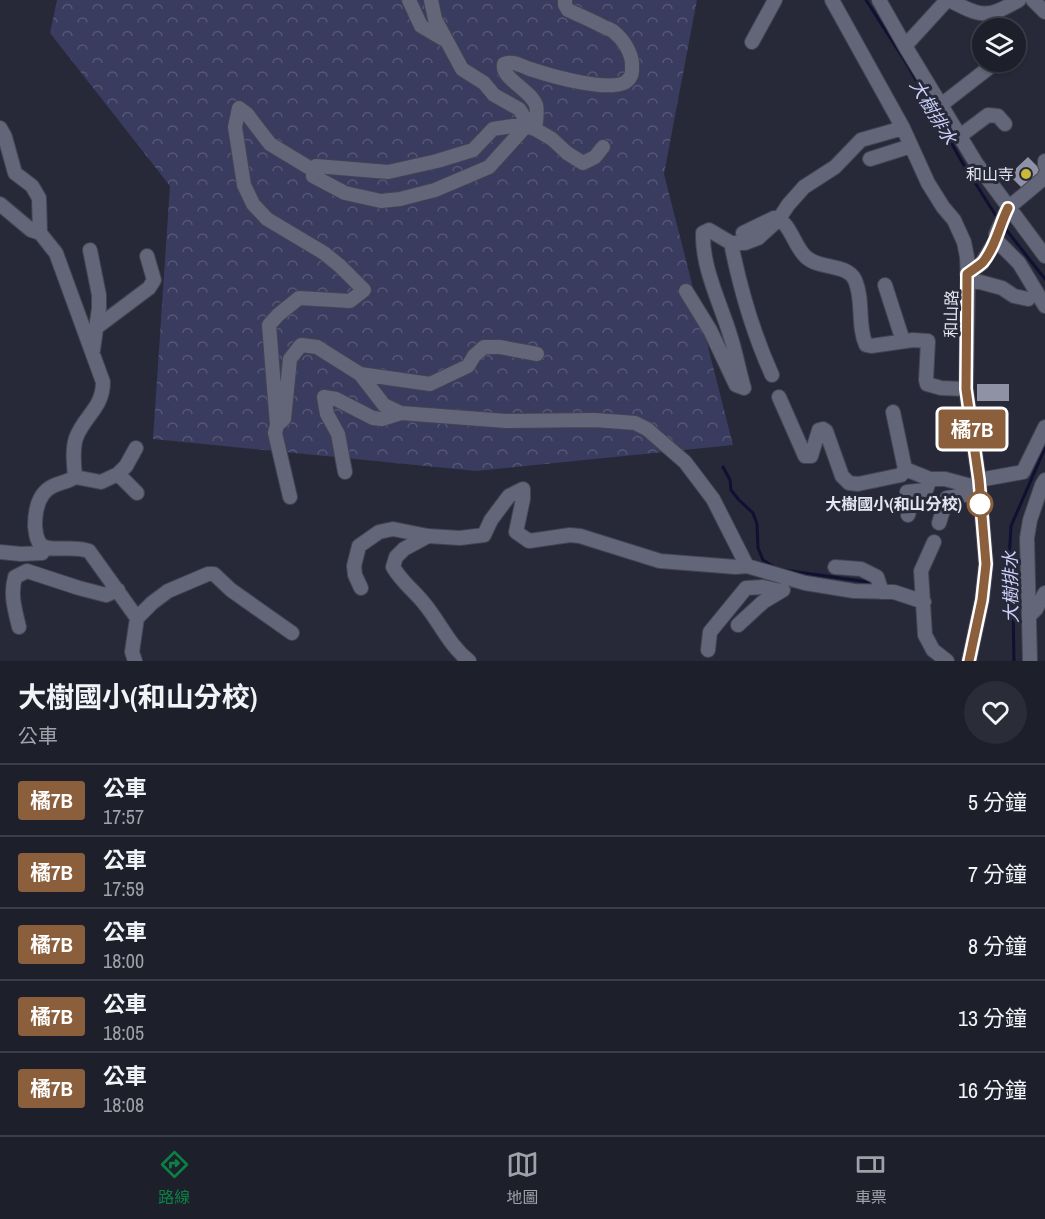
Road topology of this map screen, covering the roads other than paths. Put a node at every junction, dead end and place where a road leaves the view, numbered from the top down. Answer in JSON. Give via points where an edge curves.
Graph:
{"nodes":[{"id":1,"x":409,"y":0,"type":"edge"},
{"id":2,"x":431,"y":0,"type":"edge"},
{"id":3,"x":565,"y":0,"type":"edge"},
{"id":4,"x":775,"y":0,"type":"edge"},
{"id":5,"x":832,"y":0,"type":"edge"},
{"id":6,"x":879,"y":0,"type":"edge"},
{"id":7,"x":948,"y":0,"type":"edge"},
{"id":8,"x":1019,"y":0,"type":"edge"},
{"id":9,"x":1033,"y":0,"type":"edge"},
{"id":10,"x":1045,"y":12,"type":"edge"},
{"id":11,"x":446,"y":40,"type":"junction"},
{"id":12,"x":752,"y":42,"type":"dead end"},
{"id":13,"x":905,"y":46,"type":"junction"},
{"id":14,"x":983,"y":72,"type":"edge"},
{"id":15,"x":941,"y":105,"type":"junction"},
{"id":16,"x":1005,"y":124,"type":"dead end"},
{"id":17,"x":0,"y":128,"type":"edge"},
{"id":18,"x":530,"y":128,"type":"junction"},
{"id":19,"x":903,"y":128,"type":"junction"},
{"id":20,"x":960,"y":136,"type":"junction"},
{"id":21,"x":911,"y":146,"type":"junction"},
{"id":22,"x":603,"y":147,"type":"dead end"},
{"id":23,"x":870,"y":159,"type":"dead end"},
{"id":24,"x":313,"y":168,"type":"junction"},
{"id":25,"x":1045,"y":175,"type":"edge"},
{"id":26,"x":0,"y":204,"type":"edge"},
{"id":27,"x":1006,"y":213,"type":"junction"},
{"id":28,"x":779,"y":219,"type":"junction"},
{"id":29,"x":40,"y":232,"type":"junction"},
{"id":30,"x":743,"y":233,"type":"dead end"},
{"id":31,"x":996,"y":237,"type":"junction"},
{"id":32,"x":731,"y":243,"type":"junction"},
{"id":33,"x":90,"y":249,"type":"dead end"},
{"id":34,"x":147,"y":256,"type":"dead end"},
{"id":35,"x":1045,"y":256,"type":"edge"},
{"id":36,"x":968,"y":278,"type":"junction"},
{"id":37,"x":885,"y":285,"type":"dead end"},
{"id":38,"x":686,"y":291,"type":"dead end"},
{"id":39,"x":1028,"y":299,"type":"dead end"},
{"id":40,"x":1045,"y":306,"type":"edge"},
{"id":41,"x":97,"y":327,"type":"junction"},
{"id":42,"x":903,"y":341,"type":"junction"},
{"id":43,"x":93,"y":352,"type":"junction"},
{"id":44,"x":537,"y":354,"type":"dead end"},
{"id":45,"x":360,"y":374,"type":"junction"},
{"id":46,"x":772,"y":375,"type":"dead end"},
{"id":47,"x":966,"y":389,"type":"junction"},
{"id":48,"x":778,"y":398,"type":"dead end"},
{"id":49,"x":893,"y":412,"type":"dead end"},
{"id":50,"x":401,"y":413,"type":"junction"},
{"id":51,"x":277,"y":425,"type":"junction"},
{"id":52,"x":1045,"y":427,"type":"edge"},
{"id":53,"x":136,"y":448,"type":"dead end"},
{"id":54,"x":905,"y":469,"type":"junction"},
{"id":55,"x":345,"y":472,"type":"dead end"},
{"id":56,"x":1023,"y":472,"type":"junction"},
{"id":57,"x":118,"y":474,"type":"junction"},
{"id":58,"x":75,"y":477,"type":"junction"},
{"id":59,"x":930,"y":480,"type":"junction"},
{"id":60,"x":954,"y":481,"type":"junction"},
{"id":61,"x":1043,"y":483,"type":"edge"},
{"id":62,"x":979,"y":487,"type":"junction"},
{"id":63,"x":136,"y":493,"type":"dead end"},
{"id":64,"x":290,"y":497,"type":"dead end"},
{"id":65,"x":947,"y":498,"type":"junction"},
{"id":66,"x":908,"y":515,"type":"dead end"},
{"id":67,"x":939,"y":523,"type":"dead end"},
{"id":68,"x":428,"y":536,"type":"junction"},
{"id":69,"x":934,"y":542,"type":"dead end"},
{"id":70,"x":45,"y":547,"type":"junction"},
{"id":71,"x":0,"y":552,"type":"edge"},
{"id":72,"x":747,"y":566,"type":"junction"},
{"id":73,"x":835,"y":567,"type":"dead end"},
{"id":74,"x":805,"y":583,"type":"junction"},
{"id":75,"x":361,"y":588,"type":"dead end"},
{"id":76,"x":118,"y":590,"type":"junction"},
{"id":77,"x":781,"y":591,"type":"junction"},
{"id":78,"x":882,"y":592,"type":"junction"},
{"id":79,"x":1045,"y":593,"type":"edge"},
{"id":80,"x":924,"y":602,"type":"junction"},
{"id":81,"x":1029,"y":615,"type":"junction"},
{"id":82,"x":137,"y":618,"type":"junction"},
{"id":83,"x":738,"y":625,"type":"dead end"},
{"id":84,"x":19,"y":627,"type":"dead end"},
{"id":85,"x":292,"y":633,"type":"dead end"},
{"id":86,"x":708,"y":650,"type":"dead end"},
{"id":87,"x":135,"y":661,"type":"edge"},
{"id":88,"x":469,"y":661,"type":"edge"},
{"id":89,"x":946,"y":661,"type":"edge"},
{"id":90,"x":969,"y":661,"type":"edge"},
{"id":91,"x":1030,"y":661,"type":"edge"}],
"edges":[{"from":1,"to":11,"type":"street","via":[[421,26]]},
{"from":2,"to":11,"type":"street"},
{"from":3,"to":18,"type":"street","via":[[568,10],[614,32],[627,48],[632,75],[619,86],[601,85],[504,64],[506,74],[536,104]]},
{"from":4,"to":12,"type":"street"},
{"from":5,"to":19,"type":"street","name":"和山路"},
{"from":6,"to":13,"type":"street"},
{"from":7,"to":8,"type":"street","via":[[979,14],[999,11]]},
{"from":7,"to":13,"type":"street"},
{"from":9,"to":10,"type":"street"},
{"from":11,"to":18,"type":"street","via":[[462,69],[519,109]]},
{"from":13,"to":15,"type":"street"},
{"from":14,"to":15,"type":"street"},
{"from":15,"to":20,"type":"street"},
{"from":16,"to":20,"type":"street","via":[[998,116],[988,115]]},
{"from":17,"to":29,"type":"street","via":[[15,173],[32,186],[39,198]]},
{"from":18,"to":22,"type":"street","via":[[583,163]]},
{"from":18,"to":24,"type":"street","via":[[493,129],[473,150],[388,172]]},
{"from":18,"to":24,"type":"street","via":[[489,167],[435,190],[400,199],[381,201],[345,193],[313,176]]},
{"from":19,"to":21,"type":"street","name":"和山路"},
{"from":19,"to":28,"type":"street","via":[[861,140],[836,167],[804,187]]},
{"from":20,"to":27,"type":"street"},
{"from":21,"to":23,"type":"street"},
{"from":21,"to":36,"type":"street","name":"和山路","via":[[928,183],[961,235]]},
{"from":24,"to":51,"type":"street","via":[[270,144],[239,108],[237,139],[244,185],[253,204],[267,219],[324,253],[364,290],[350,301],[299,298],[269,325]]},
{"from":25,"to":27,"type":"street"},
{"from":26,"to":29,"type":"street","via":[[31,230]]},
{"from":27,"to":31,"type":"street"},
{"from":27,"to":35,"type":"street"},
{"from":28,"to":30,"type":"street"},
{"from":28,"to":32,"type":"street","via":[[758,238]]},
{"from":28,"to":42,"type":"street","via":[[805,257],[820,265],[846,270],[855,280],[866,345]]},
{"from":29,"to":43,"type":"street","via":[[56,253]]},
{"from":31,"to":36,"type":"street","via":[[982,263]]},
{"from":31,"to":40,"type":"street","via":[[1019,263]]},
{"from":32,"to":38,"type":"street","via":[[709,230],[704,233],[710,275],[744,388],[736,385]]},
{"from":32,"to":46,"type":"street","via":[[759,346]]},
{"from":33,"to":41,"type":"street","via":[[99,295]]},
{"from":34,"to":41,"type":"street","via":[[154,279],[149,288]]},
{"from":36,"to":39,"type":"street"},
{"from":36,"to":47,"type":"street","name":"和山路"},
{"from":37,"to":42,"type":"street"},
{"from":41,"to":43,"type":"street"},
{"from":42,"to":47,"type":"street","via":[[928,341],[927,384]]},
{"from":43,"to":58,"type":"street","via":[[103,392],[76,439]]},
{"from":44,"to":45,"type":"street","via":[[484,347],[468,366],[430,384]]},
{"from":45,"to":50,"type":"street","via":[[384,405]]},
{"from":45,"to":51,"type":"street","via":[[316,347],[301,345],[290,359],[284,419]]},
{"from":47,"to":62,"type":"street","name":"和山路"},
{"from":48,"to":54,"type":"street","via":[[805,456],[811,456],[819,430],[823,429],[842,476],[849,483],[901,475]]},
{"from":49,"to":54,"type":"street"},
{"from":50,"to":55,"type":"street","via":[[373,418],[324,396],[327,414],[338,434]]},
{"from":50,"to":72,"type":"street","via":[[506,421],[635,423],[685,462],[713,499]]},
{"from":51,"to":64,"type":"street","via":[[275,433]]},
{"from":52,"to":56,"type":"street"},
{"from":53,"to":57,"type":"street"},
{"from":54,"to":59,"type":"street"},
{"from":56,"to":61,"type":"street"},
{"from":56,"to":62,"type":"street"},
{"from":57,"to":58,"type":"street","via":[[101,482]]},
{"from":57,"to":63,"type":"street"},
{"from":58,"to":70,"type":"street","via":[[52,486],[38,502],[36,534]]},
{"from":59,"to":60,"type":"street"},
{"from":59,"to":66,"type":"street","via":[[926,490],[910,492]]},
{"from":60,"to":62,"type":"street"},
{"from":60,"to":65,"type":"street"},
{"from":61,"to":81,"type":"street","via":[[1027,538]]},
{"from":62,"to":65,"type":"street"},
{"from":62,"to":90,"type":"street","name":"和山路","via":[[986,564]]},
{"from":65,"to":67,"type":"street"},
{"from":68,"to":72,"type":"street","via":[[484,535],[509,496],[523,489],[516,532],[529,541],[570,534],[660,561]]},
{"from":68,"to":75,"type":"street","via":[[393,529],[379,532],[359,546],[354,566]]},
{"from":68,"to":88,"type":"street","via":[[404,549],[393,567],[456,651]]},
{"from":69,"to":80,"type":"street","via":[[921,571]]},
{"from":70,"to":71,"type":"street","via":[[42,553]]},
{"from":70,"to":76,"type":"street","via":[[89,551]]},
{"from":72,"to":74,"type":"street"},
{"from":73,"to":78,"type":"street","via":[[861,569],[877,577]]},
{"from":74,"to":77,"type":"street"},
{"from":74,"to":78,"type":"street"},
{"from":76,"to":82,"type":"street"},
{"from":76,"to":84,"type":"street","via":[[106,595],[27,571],[15,577],[12,586]]},
{"from":77,"to":83,"type":"street"},
{"from":77,"to":86,"type":"street","via":[[746,588],[710,632]]},
{"from":78,"to":80,"type":"street"},
{"from":79,"to":81,"type":"street"},
{"from":80,"to":89,"type":"street","via":[[925,635],[933,650]]},
{"from":81,"to":91,"type":"street"},
{"from":82,"to":85,"type":"street","via":[[168,591],[214,574]]},
{"from":82,"to":87,"type":"street","via":[[132,652]]}]}
